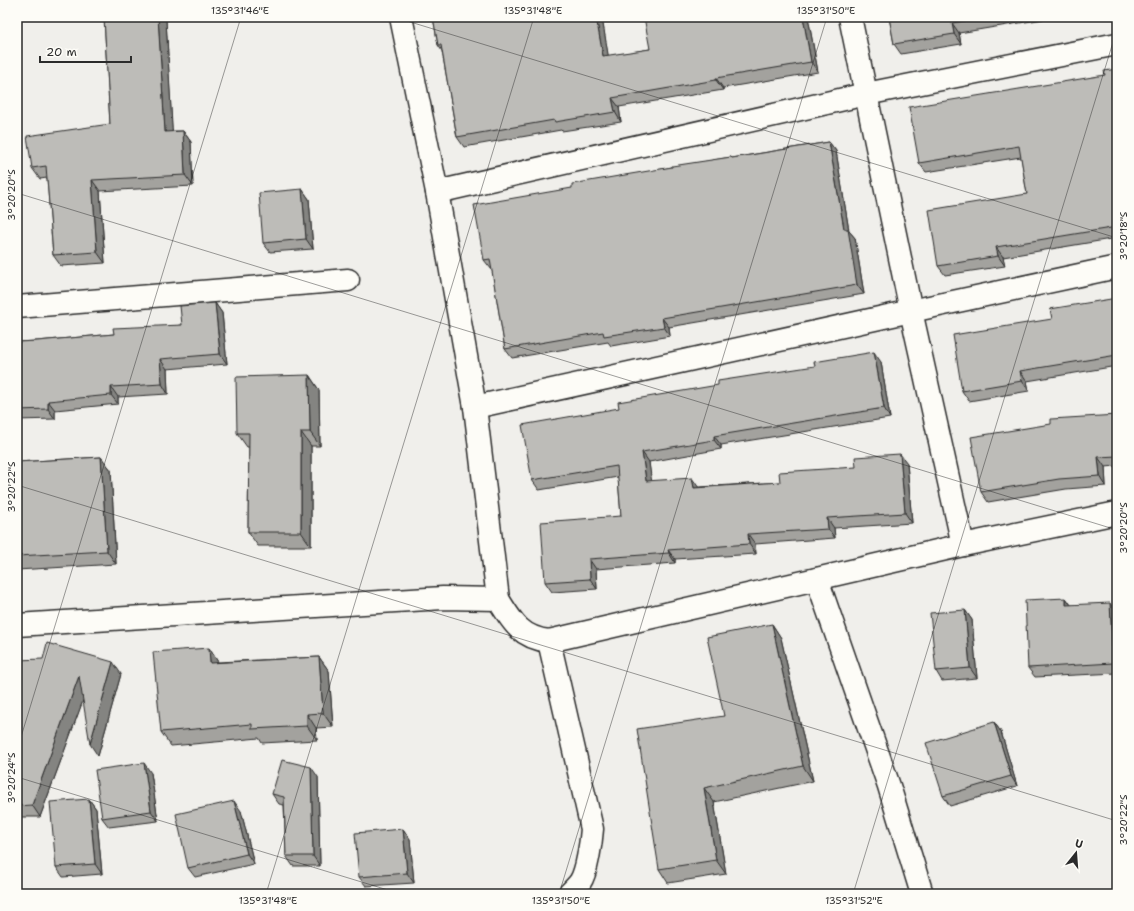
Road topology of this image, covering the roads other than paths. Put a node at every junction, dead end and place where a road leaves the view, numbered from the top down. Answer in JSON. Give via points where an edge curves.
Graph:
{"nodes":[{"id":1,"x":401,"y":17,"type":"edge"},
{"id":2,"x":850,"y":17,"type":"edge"},
{"id":3,"x":1117,"y":44,"type":"edge"},
{"id":4,"x":866,"y":94,"type":"junction"},
{"id":5,"x":436,"y":192,"type":"junction"},
{"id":6,"x":1117,"y":267,"type":"edge"},
{"id":7,"x":348,"y":280,"type":"dead end"},
{"id":8,"x":17,"y":307,"type":"edge"},
{"id":9,"x":912,"y":311,"type":"junction"},
{"id":10,"x":475,"y":407,"type":"junction"},
{"id":11,"x":1117,"y":512,"type":"edge"},
{"id":12,"x":963,"y":546,"type":"junction"},
{"id":13,"x":817,"y":579,"type":"junction"},
{"id":14,"x":498,"y":599,"type":"junction"},
{"id":15,"x":17,"y":625,"type":"edge"},
{"id":16,"x":549,"y":641,"type":"junction"},
{"id":17,"x":569,"y":894,"type":"edge"},
{"id":18,"x":922,"y":894,"type":"edge"}],
"edges":[{"from":1,"to":5,"type":"street"},
{"from":2,"to":4,"type":"street"},
{"from":3,"to":4,"type":"street"},
{"from":4,"to":5,"type":"street"},
{"from":4,"to":9,"type":"street"},
{"from":5,"to":10,"type":"street"},
{"from":6,"to":9,"type":"street"},
{"from":7,"to":8,"type":"street"},
{"from":9,"to":10,"type":"street"},
{"from":9,"to":12,"type":"street"},
{"from":10,"to":14,"type":"street"},
{"from":11,"to":12,"type":"street"},
{"from":12,"to":13,"type":"street"},
{"from":13,"to":16,"type":"street"},
{"from":13,"to":18,"type":"street","via":[[889,786]]},
{"from":14,"to":15,"type":"street","via":[[443,598]]},
{"from":14,"to":16,"type":"street","via":[[511,619],[524,632],[538,640]]},
{"from":16,"to":17,"type":"street","via":[[592,829],[588,859],[581,881]]}]}
